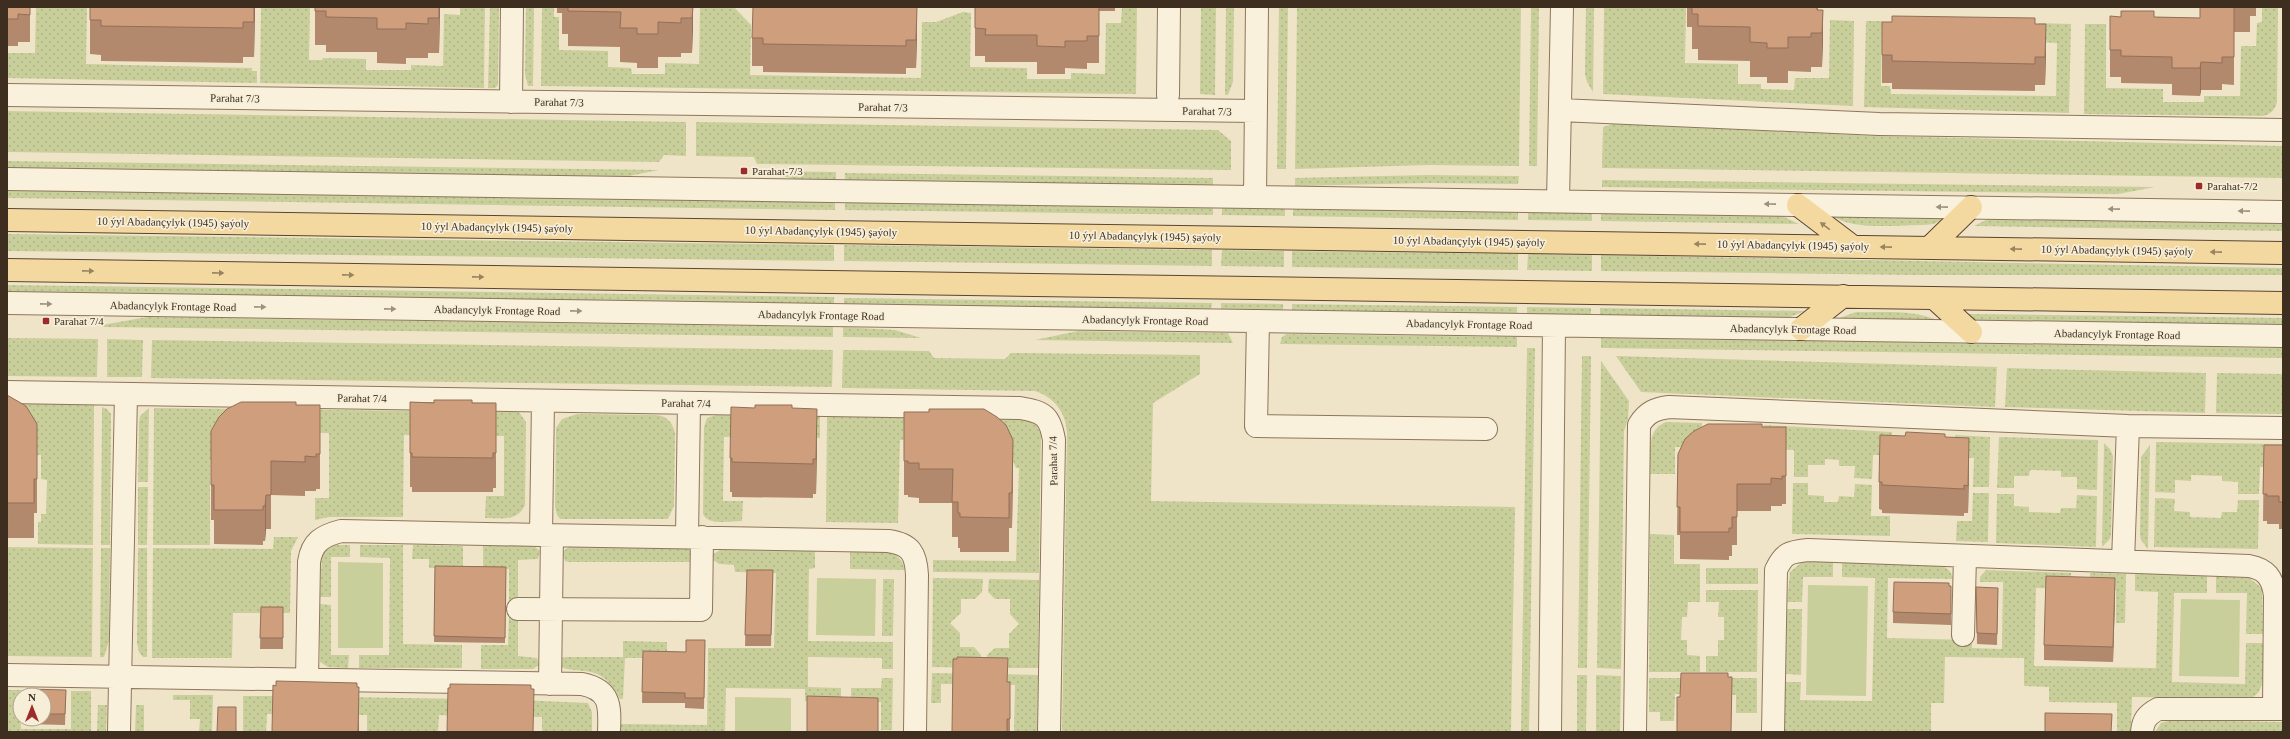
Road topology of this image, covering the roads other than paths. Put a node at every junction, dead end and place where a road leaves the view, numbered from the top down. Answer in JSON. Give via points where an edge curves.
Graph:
{"nodes":[{"id":1,"x":512,"y":7,"type":"edge"},
{"id":2,"x":1169,"y":7,"type":"edge"},
{"id":3,"x":1257,"y":7,"type":"edge"},
{"id":4,"x":1562,"y":7,"type":"edge"},
{"id":5,"x":7,"y":95,"type":"edge"},
{"id":6,"x":1168,"y":95,"type":"dead end"},
{"id":7,"x":511,"y":102,"type":"junction"},
{"id":8,"x":1560,"y":110,"type":"junction"},
{"id":9,"x":1256,"y":111,"type":"junction"},
{"id":10,"x":2283,"y":130,"type":"edge"},
{"id":11,"x":7,"y":179,"type":"edge"},
{"id":12,"x":1255,"y":197,"type":"junction"},
{"id":13,"x":1558,"y":201,"type":"junction"},
{"id":14,"x":1798,"y":205,"type":"junction"},
{"id":15,"x":1970,"y":207,"type":"junction"},
{"id":16,"x":2283,"y":212,"type":"edge"},
{"id":17,"x":7,"y":220,"type":"edge"},
{"id":18,"x":1852,"y":246,"type":"junction"},
{"id":19,"x":1930,"y":247,"type":"junction"},
{"id":20,"x":2283,"y":252,"type":"edge"},
{"id":21,"x":7,"y":270,"type":"edge"},
{"id":22,"x":1843,"y":296,"type":"junction"},
{"id":23,"x":1934,"y":298,"type":"junction"},
{"id":24,"x":7,"y":303,"type":"edge"},
{"id":25,"x":2283,"y":303,"type":"edge"},
{"id":26,"x":1258,"y":321,"type":"junction"},
{"id":27,"x":1554,"y":326,"type":"junction"},
{"id":28,"x":1800,"y":329,"type":"junction"},
{"id":29,"x":1971,"y":332,"type":"junction"},
{"id":30,"x":2283,"y":336,"type":"edge"},
{"id":31,"x":7,"y":392,"type":"edge"},
{"id":32,"x":126,"y":394,"type":"junction"},
{"id":33,"x":543,"y":401,"type":"junction"},
{"id":34,"x":689,"y":403,"type":"junction"},
{"id":35,"x":2128,"y":426,"type":"junction"},
{"id":36,"x":2283,"y":428,"type":"edge"},
{"id":37,"x":1486,"y":429,"type":"dead end"},
{"id":38,"x":546,"y":535,"type":"junction"},
{"id":39,"x":694,"y":537,"type":"junction"},
{"id":40,"x":1965,"y":556,"type":"junction"},
{"id":41,"x":2123,"y":561,"type":"junction"},
{"id":42,"x":518,"y":609,"type":"dead end"},
{"id":43,"x":551,"y":609,"type":"junction"},
{"id":44,"x":1963,"y":635,"type":"dead end"},
{"id":45,"x":7,"y":675,"type":"edge"},
{"id":46,"x":120,"y":677,"type":"junction"},
{"id":47,"x":306,"y":680,"type":"junction"},
{"id":48,"x":550,"y":684,"type":"junction"},
{"id":49,"x":2278,"y":708,"type":"edge"},
{"id":50,"x":120,"y":732,"type":"edge"},
{"id":51,"x":609,"y":732,"type":"edge"},
{"id":52,"x":914,"y":732,"type":"edge"},
{"id":53,"x":1049,"y":732,"type":"edge"},
{"id":54,"x":1550,"y":732,"type":"edge"},
{"id":55,"x":1635,"y":732,"type":"edge"},
{"id":56,"x":1772,"y":732,"type":"edge"},
{"id":57,"x":2142,"y":732,"type":"edge"}],
"edges":[{"from":1,"to":7,"type":"street"},
{"from":2,"to":6,"type":"street"},
{"from":3,"to":9,"type":"street"},
{"from":4,"to":8,"type":"street"},
{"from":5,"to":7,"type":"street","name":"Parahat 7/3"},
{"from":7,"to":9,"type":"street","name":"Parahat 7/3"},
{"from":8,"to":10,"type":"street","via":[[1879,124]]},
{"from":8,"to":13,"type":"street"},
{"from":9,"to":12,"type":"street"},
{"from":11,"to":12,"type":"street"},
{"from":12,"to":13,"type":"street"},
{"from":14,"to":13,"type":"street","one_way":true},
{"from":15,"to":14,"type":"street","one_way":true},
{"from":18,"to":14,"type":"main road","one_way":true},
{"from":16,"to":15,"type":"street","one_way":true},
{"from":15,"to":19,"type":"main road"},
{"from":18,"to":17,"type":"main road","name":"10 ýyl Abadançylyk (1945) şaýoly","one_way":true},
{"from":19,"to":18,"type":"main road","name":"10 ýyl Abadançylyk (1945) şaýoly","one_way":true},
{"from":20,"to":19,"type":"main road","name":"10 ýyl Abadançylyk (1945) şaýoly","one_way":true},
{"from":21,"to":22,"type":"main road","one_way":true},
{"from":22,"to":23,"type":"main road"},
{"from":22,"to":28,"type":"main road"},
{"from":23,"to":25,"type":"main road"},
{"from":23,"to":29,"type":"main road"},
{"from":24,"to":26,"type":"street","name":"Abadancylyk Frontage Road","one_way":true},
{"from":26,"to":27,"type":"street","name":"Abadancylyk Frontage Road"},
{"from":26,"to":37,"type":"street","via":[[1256,426]]},
{"from":27,"to":28,"type":"street","name":"Abadancylyk Frontage Road"},
{"from":27,"to":54,"type":"street"},
{"from":28,"to":29,"type":"street","name":"Abadancylyk Frontage Road"},
{"from":29,"to":30,"type":"street","name":"Abadancylyk Frontage Road"},
{"from":31,"to":32,"type":"street","name":"Parahat 7/4"},
{"from":32,"to":33,"type":"street","name":"Parahat 7/4"},
{"from":32,"to":46,"type":"street"},
{"from":33,"to":34,"type":"street","name":"Parahat 7/4"},
{"from":33,"to":38,"type":"street"},
{"from":34,"to":39,"type":"street"},
{"from":34,"to":53,"type":"street","name":"Parahat 7/4","via":[[1020,408],[1035,410],[1046,416],[1054,440]]},
{"from":35,"to":36,"type":"street"},
{"from":35,"to":41,"type":"street"},
{"from":35,"to":55,"type":"street","via":[[1669,407],[1656,409],[1645,416],[1639,425],[1638,439]]},
{"from":38,"to":39,"type":"street"},
{"from":38,"to":43,"type":"street"},
{"from":38,"to":47,"type":"street","via":[[341,531],[317,540],[309,562]]},
{"from":39,"to":43,"type":"street","via":[[701,610]]},
{"from":39,"to":52,"type":"street","via":[[901,542],[912,552],[917,575]]},
{"from":40,"to":41,"type":"street"},
{"from":40,"to":44,"type":"street"},
{"from":40,"to":56,"type":"street","via":[[1808,550],[1793,551],[1782,558],[1776,570],[1774,583]]},
{"from":41,"to":49,"type":"street","via":[[2261,568],[2271,580],[2274,590]]},
{"from":42,"to":43,"type":"street"},
{"from":43,"to":48,"type":"street"},
{"from":45,"to":46,"type":"street"},
{"from":46,"to":47,"type":"street"},
{"from":46,"to":50,"type":"street"},
{"from":47,"to":48,"type":"street"},
{"from":48,"to":51,"type":"street","via":[[594,686],[608,703]]},
{"from":49,"to":57,"type":"street","via":[[2158,709],[2148,714]]}]}
